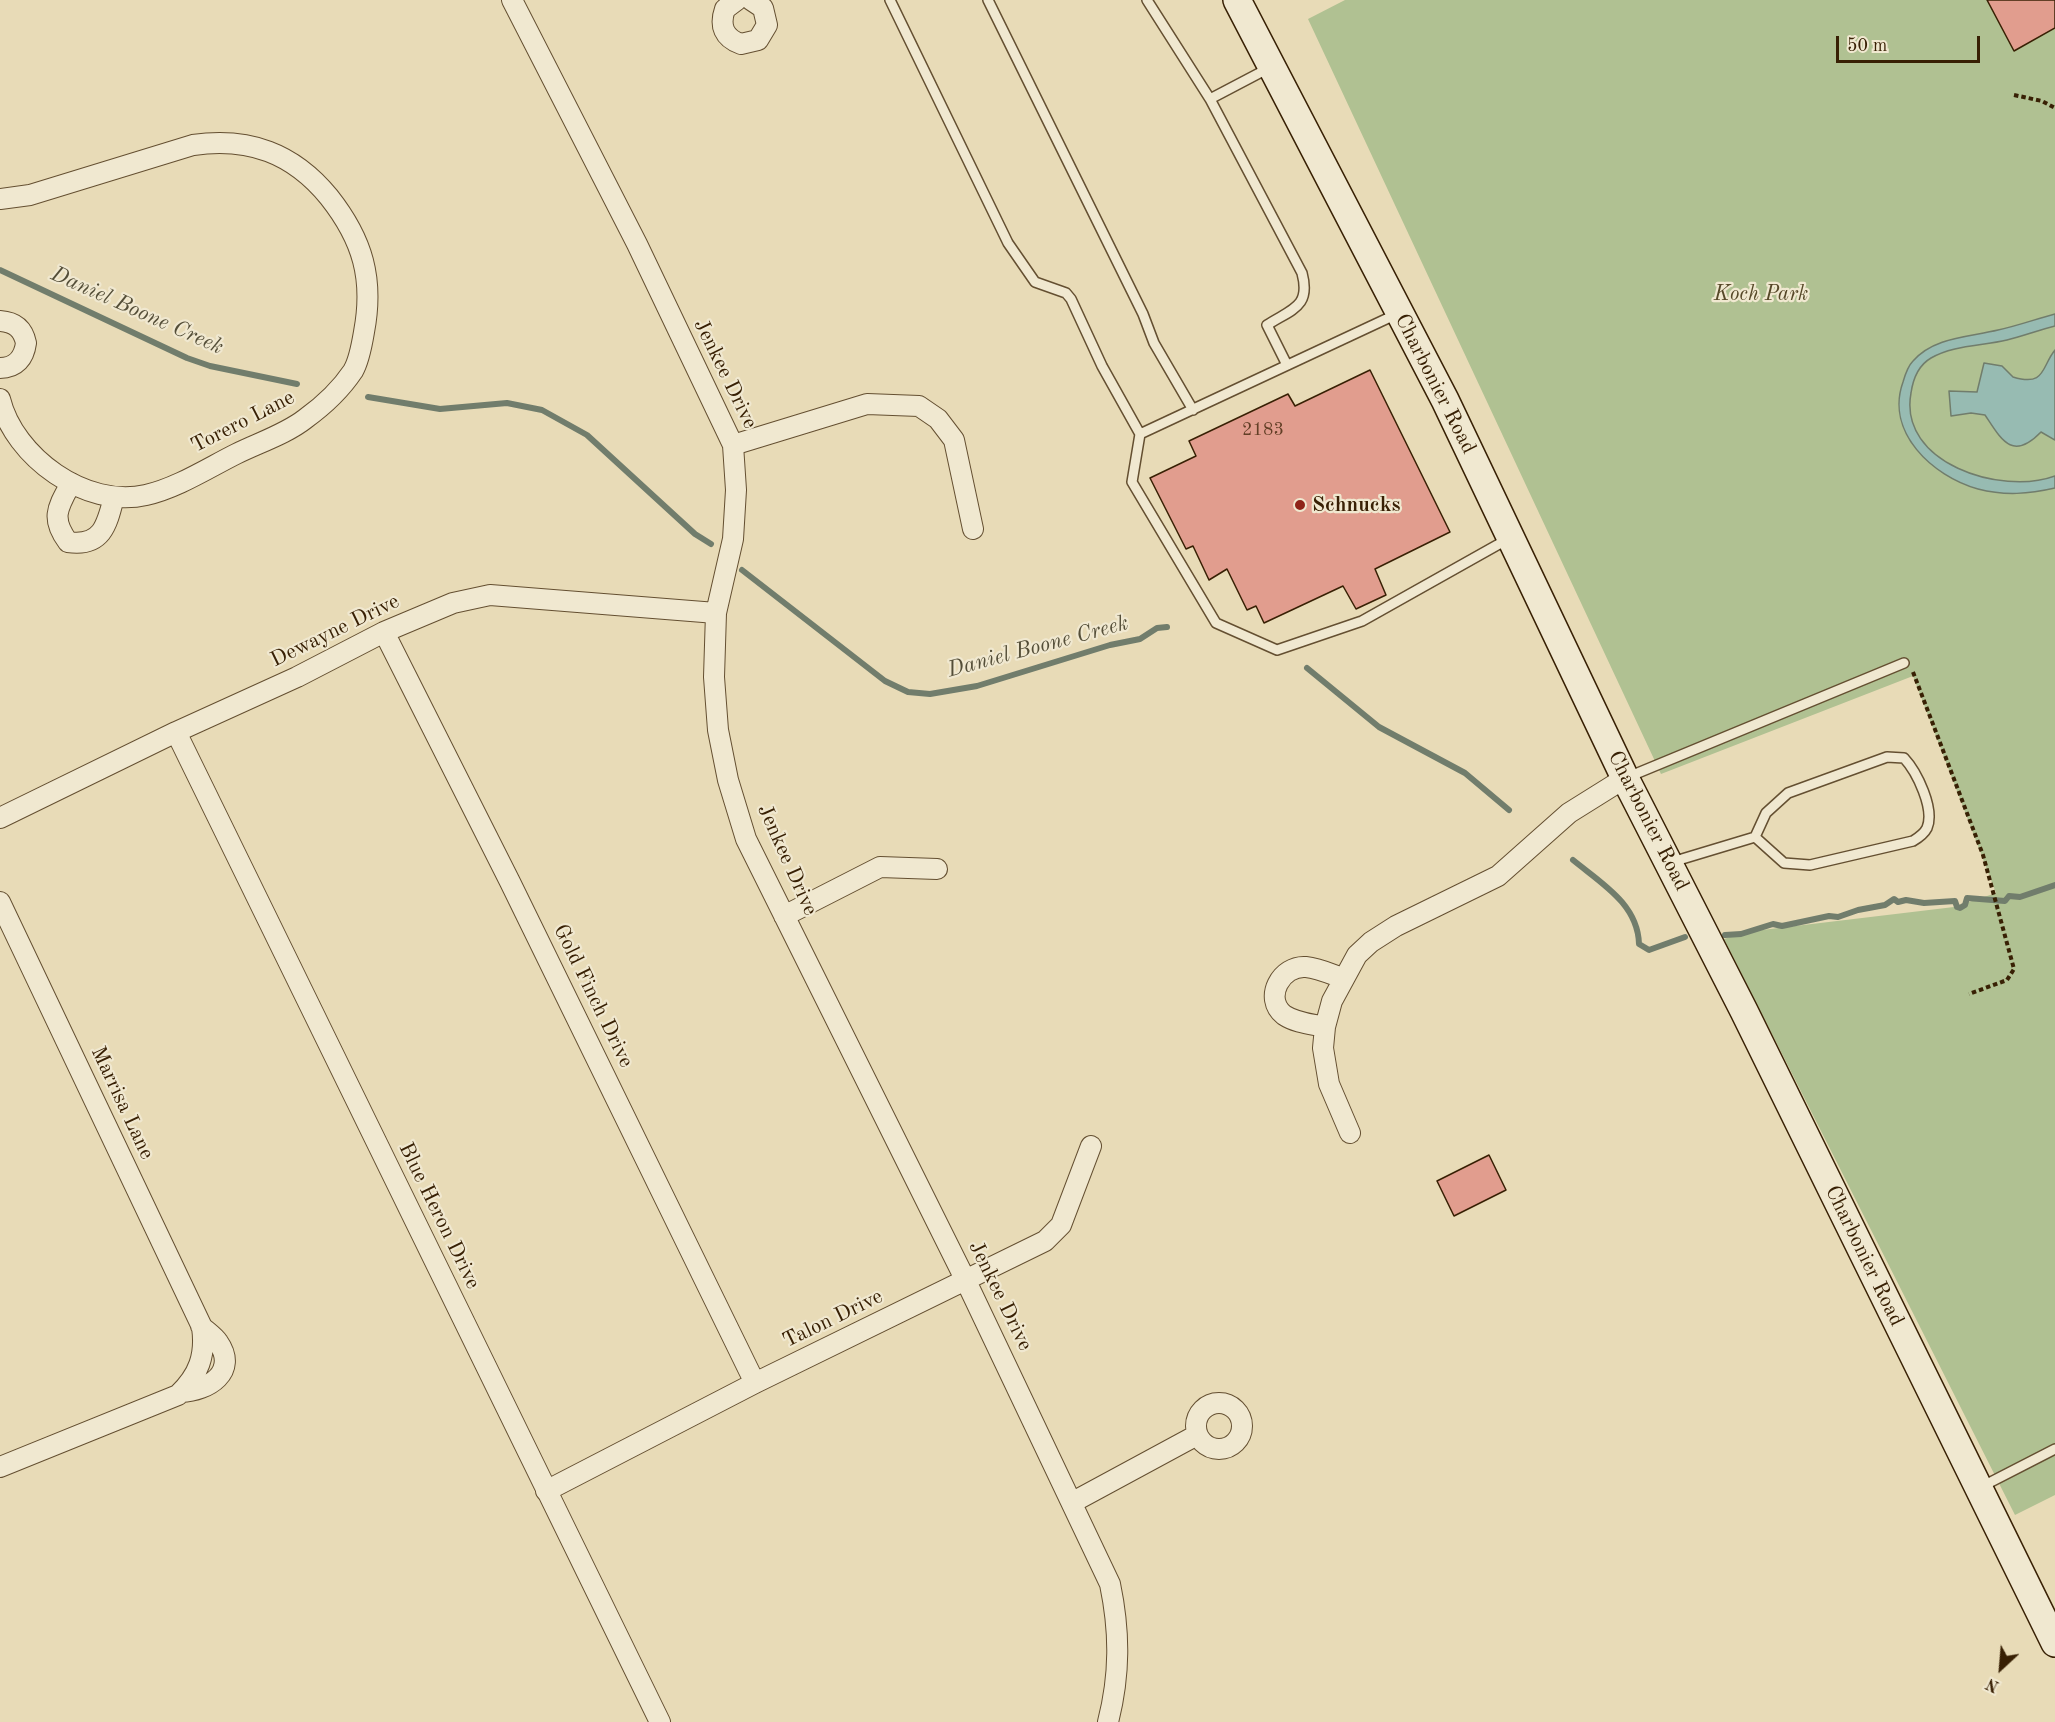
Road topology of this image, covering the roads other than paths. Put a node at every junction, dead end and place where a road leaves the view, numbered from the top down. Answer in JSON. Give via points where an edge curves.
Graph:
{"nodes":[{"id":1,"x":513,"y":0,"type":"edge"},
{"id":2,"x":737,"y":0,"type":"edge"},
{"id":3,"x":751,"y":0,"type":"edge"},
{"id":4,"x":890,"y":0,"type":"edge"},
{"id":5,"x":988,"y":0,"type":"edge"},
{"id":6,"x":1147,"y":0,"type":"edge"},
{"id":7,"x":1237,"y":0,"type":"edge"},
{"id":8,"x":1271,"y":67,"type":"junction"},
{"id":9,"x":1210,"y":99,"type":"junction"},
{"id":10,"x":0,"y":199,"type":"edge"},
{"id":11,"x":1400,"y":313,"type":"junction"},
{"id":12,"x":0,"y":321,"type":"edge"},
{"id":13,"x":1287,"y":365,"type":"junction"},
{"id":14,"x":0,"y":368,"type":"edge"},
{"id":15,"x":0,"y":399,"type":"edge"},
{"id":16,"x":1193,"y":410,"type":"junction"},
{"id":17,"x":1140,"y":434,"type":"junction"},
{"id":18,"x":733,"y":445,"type":"junction"},
{"id":19,"x":70,"y":483,"type":"junction"},
{"id":20,"x":114,"y":497,"type":"junction"},
{"id":21,"x":973,"y":529,"type":"dead end"},
{"id":22,"x":1510,"y":538,"type":"junction"},
{"id":23,"x":716,"y":613,"type":"junction"},
{"id":24,"x":384,"y":632,"type":"junction"},
{"id":25,"x":1904,"y":663,"type":"road end"},
{"id":26,"x":176,"y":732,"type":"junction"},
{"id":27,"x":1625,"y":778,"type":"junction"},
{"id":28,"x":0,"y":818,"type":"edge"},
{"id":29,"x":1755,"y":837,"type":"junction"},
{"id":30,"x":1670,"y":863,"type":"junction"},
{"id":31,"x":937,"y":869,"type":"dead end"},
{"id":32,"x":0,"y":902,"type":"edge"},
{"id":33,"x":784,"y":916,"type":"junction"},
{"id":34,"x":1342,"y":978,"type":"junction"},
{"id":35,"x":1325,"y":1027,"type":"junction"},
{"id":36,"x":1350,"y":1133,"type":"dead end"},
{"id":37,"x":1091,"y":1146,"type":"dead end"},
{"id":38,"x":966,"y":1281,"type":"junction"},
{"id":39,"x":755,"y":1383,"type":"junction"},
{"id":40,"x":1197,"y":1435,"type":"dead end"},
{"id":41,"x":2055,"y":1449,"type":"edge"},
{"id":42,"x":0,"y":1467,"type":"edge"},
{"id":43,"x":1979,"y":1489,"type":"junction"},
{"id":44,"x":546,"y":1491,"type":"junction"},
{"id":45,"x":1073,"y":1502,"type":"junction"},
{"id":46,"x":2055,"y":1643,"type":"edge"},
{"id":47,"x":660,"y":1722,"type":"edge"},
{"id":48,"x":1108,"y":1722,"type":"edge"}],
"edges":[{"from":1,"to":18,"type":"street","name":"Jenkee Drive","via":[[637,244]]},
{"from":2,"to":3,"type":"street","via":[[725,9],[722,27],[726,35],[741,44],[758,40],[767,25],[763,8]]},
{"from":4,"to":17,"type":"lane","via":[[1008,243],[1035,282],[1066,293],[1071,299]]},
{"from":5,"to":16,"type":"lane","via":[[1154,343]]},
{"from":6,"to":9,"type":"lane"},
{"from":7,"to":8,"type":"main road","name":"Charbonier Road"},
{"from":8,"to":9,"type":"lane"},
{"from":8,"to":11,"type":"main road","name":"Charbonier Road"},
{"from":9,"to":13,"type":"lane","via":[[1302,273],[1307,290],[1301,303],[1267,325]]},
{"from":10,"to":20,"type":"street","name":"Torero Lane","via":[[30,195],[193,145],[221,141],[254,145],[313,178],[337,207],[367,266],[369,306],[362,342],[354,370],[329,400],[303,421],[168,487],[145,495]]},
{"from":11,"to":13,"type":"lane"},
{"from":11,"to":22,"type":"main road","name":"Charbonier Road"},
{"from":12,"to":14,"type":"street","via":[[18,327],[26,343],[20,360]]},
{"from":13,"to":16,"type":"lane"},
{"from":15,"to":19,"type":"street","name":"Torero Lane","via":[[11,426],[29,449],[50,471]]},
{"from":16,"to":17,"type":"lane"},
{"from":17,"to":22,"type":"lane","via":[[1132,482],[1216,623],[1277,650],[1362,621]]},
{"from":18,"to":21,"type":"street","via":[[867,404],[919,406],[938,419],[954,440]]},
{"from":18,"to":23,"type":"street","name":"Jenkee Drive","via":[[733,539]]},
{"from":19,"to":20,"type":"street","name":"Torero Lane"},
{"from":19,"to":20,"type":"street","via":[[56,515],[58,529],[68,542],[82,544],[96,537],[106,527]]},
{"from":22,"to":27,"type":"main road","name":"Charbonier Road"},
{"from":23,"to":24,"type":"street","name":"Dewayne Drive","via":[[490,595],[453,603]]},
{"from":23,"to":33,"type":"street","name":"Jenkee Drive","via":[[714,677],[718,730],[728,780],[746,839]]},
{"from":24,"to":26,"type":"street","name":"Dewayne Drive"},
{"from":24,"to":39,"type":"street","name":"Gold Finch Drive"},
{"from":25,"to":27,"type":"lane"},
{"from":26,"to":28,"type":"street","name":"Dewayne Drive"},
{"from":26,"to":44,"type":"street","name":"Blue Heron Drive"},
{"from":27,"to":30,"type":"main road","name":"Charbonier Road"},
{"from":27,"to":34,"type":"street","via":[[1569,813],[1498,876],[1371,942]]},
{"from":29,"to":29,"type":"lane","via":[[1766,813],[1788,793],[1887,757],[1904,758],[1913,767],[1930,816],[1926,831],[1913,841],[1810,865],[1784,863]]},
{"from":29,"to":30,"type":"lane"},
{"from":30,"to":43,"type":"main road","name":"Charbonier Road"},
{"from":31,"to":33,"type":"street","via":[[880,867]]},
{"from":32,"to":42,"type":"street","name":"Marrisa Lane","via":[[201,1326],[204,1342],[202,1359],[181,1392]]},
{"from":33,"to":38,"type":"street","name":"Jenkee Drive"},
{"from":34,"to":35,"type":"street"},
{"from":34,"to":35,"type":"street","via":[[1305,967],[1290,969],[1274,992],[1276,1005],[1284,1015],[1297,1022]]},
{"from":35,"to":36,"type":"street","via":[[1323,1048],[1329,1084]]},
{"from":37,"to":38,"type":"street","name":"Talon Drive","via":[[1061,1225],[1045,1241]]},
{"from":38,"to":39,"type":"street","name":"Talon Drive"},
{"from":38,"to":45,"type":"street","name":"Jenkee Drive"},
{"from":39,"to":44,"type":"street","name":"Talon Drive"},
{"from":40,"to":45,"type":"street"},
{"from":41,"to":43,"type":"lane"},
{"from":43,"to":46,"type":"main road","name":"Charbonier Road"},
{"from":44,"to":47,"type":"street","name":"Blue Heron Drive"},
{"from":45,"to":48,"type":"street","name":"Jenkee Drive","via":[[1110,1584],[1115,1611],[1118,1668]]}]}
